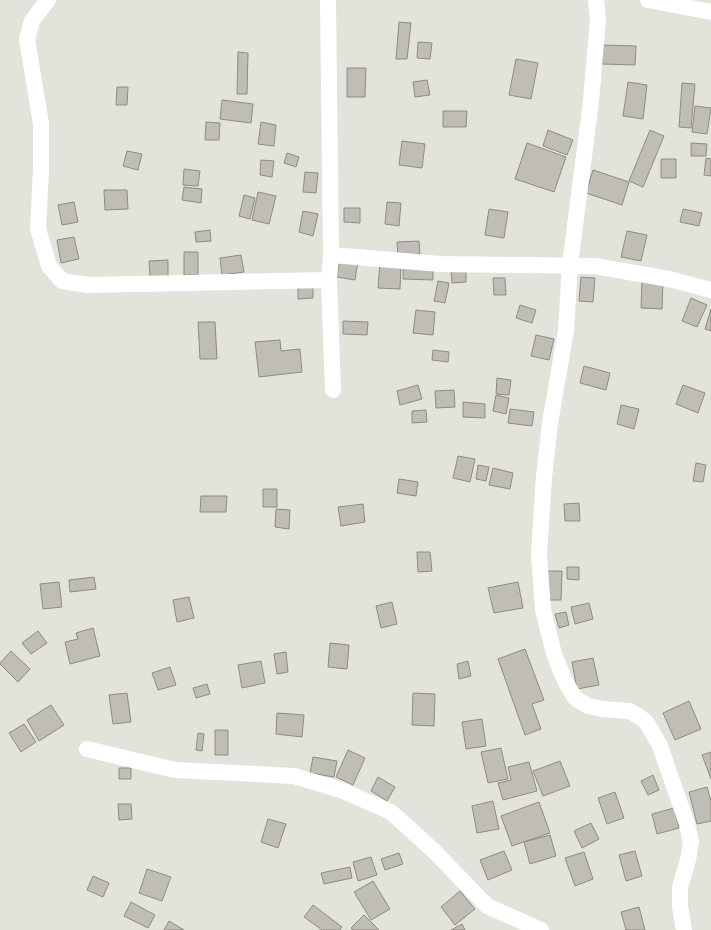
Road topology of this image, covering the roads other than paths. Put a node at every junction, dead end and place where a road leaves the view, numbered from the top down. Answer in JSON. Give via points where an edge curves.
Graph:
{"nodes":[{"id":1,"x":48,"y":0,"type":"edge"},
{"id":2,"x":328,"y":0,"type":"edge"},
{"id":3,"x":596,"y":0,"type":"edge"},
{"id":4,"x":648,"y":0,"type":"edge"},
{"id":5,"x":711,"y":12,"type":"edge"},
{"id":6,"x":330,"y":255,"type":"junction"},
{"id":7,"x":570,"y":265,"type":"junction"},
{"id":8,"x":329,"y":280,"type":"junction"},
{"id":9,"x":711,"y":290,"type":"edge"},
{"id":10,"x":333,"y":390,"type":"dead end"},
{"id":11,"x":87,"y":749,"type":"dead end"},
{"id":12,"x":541,"y":930,"type":"edge"},
{"id":13,"x":684,"y":930,"type":"edge"}],
"edges":[{"from":1,"to":8,"type":"street","via":[[32,21],[27,39],[40,124],[38,229],[49,266],[62,282],[88,285]]},
{"from":2,"to":6,"type":"street"},
{"from":3,"to":7,"type":"street","via":[[598,20],[591,101]]},
{"from":4,"to":5,"type":"street"},
{"from":6,"to":7,"type":"street","via":[[441,264]]},
{"from":6,"to":8,"type":"street"},
{"from":7,"to":9,"type":"street","via":[[595,266],[669,279]]},
{"from":7,"to":13,"type":"street","via":[[566,330],[544,476],[539,554],[543,610],[554,654],[575,698],[588,706],[629,711],[640,717],[647,723],[660,746],[691,842],[680,887]]},
{"from":8,"to":10,"type":"street"},
{"from":11,"to":12,"type":"street","via":[[175,770],[294,776],[340,790],[391,812],[435,852],[487,906]]}]}
